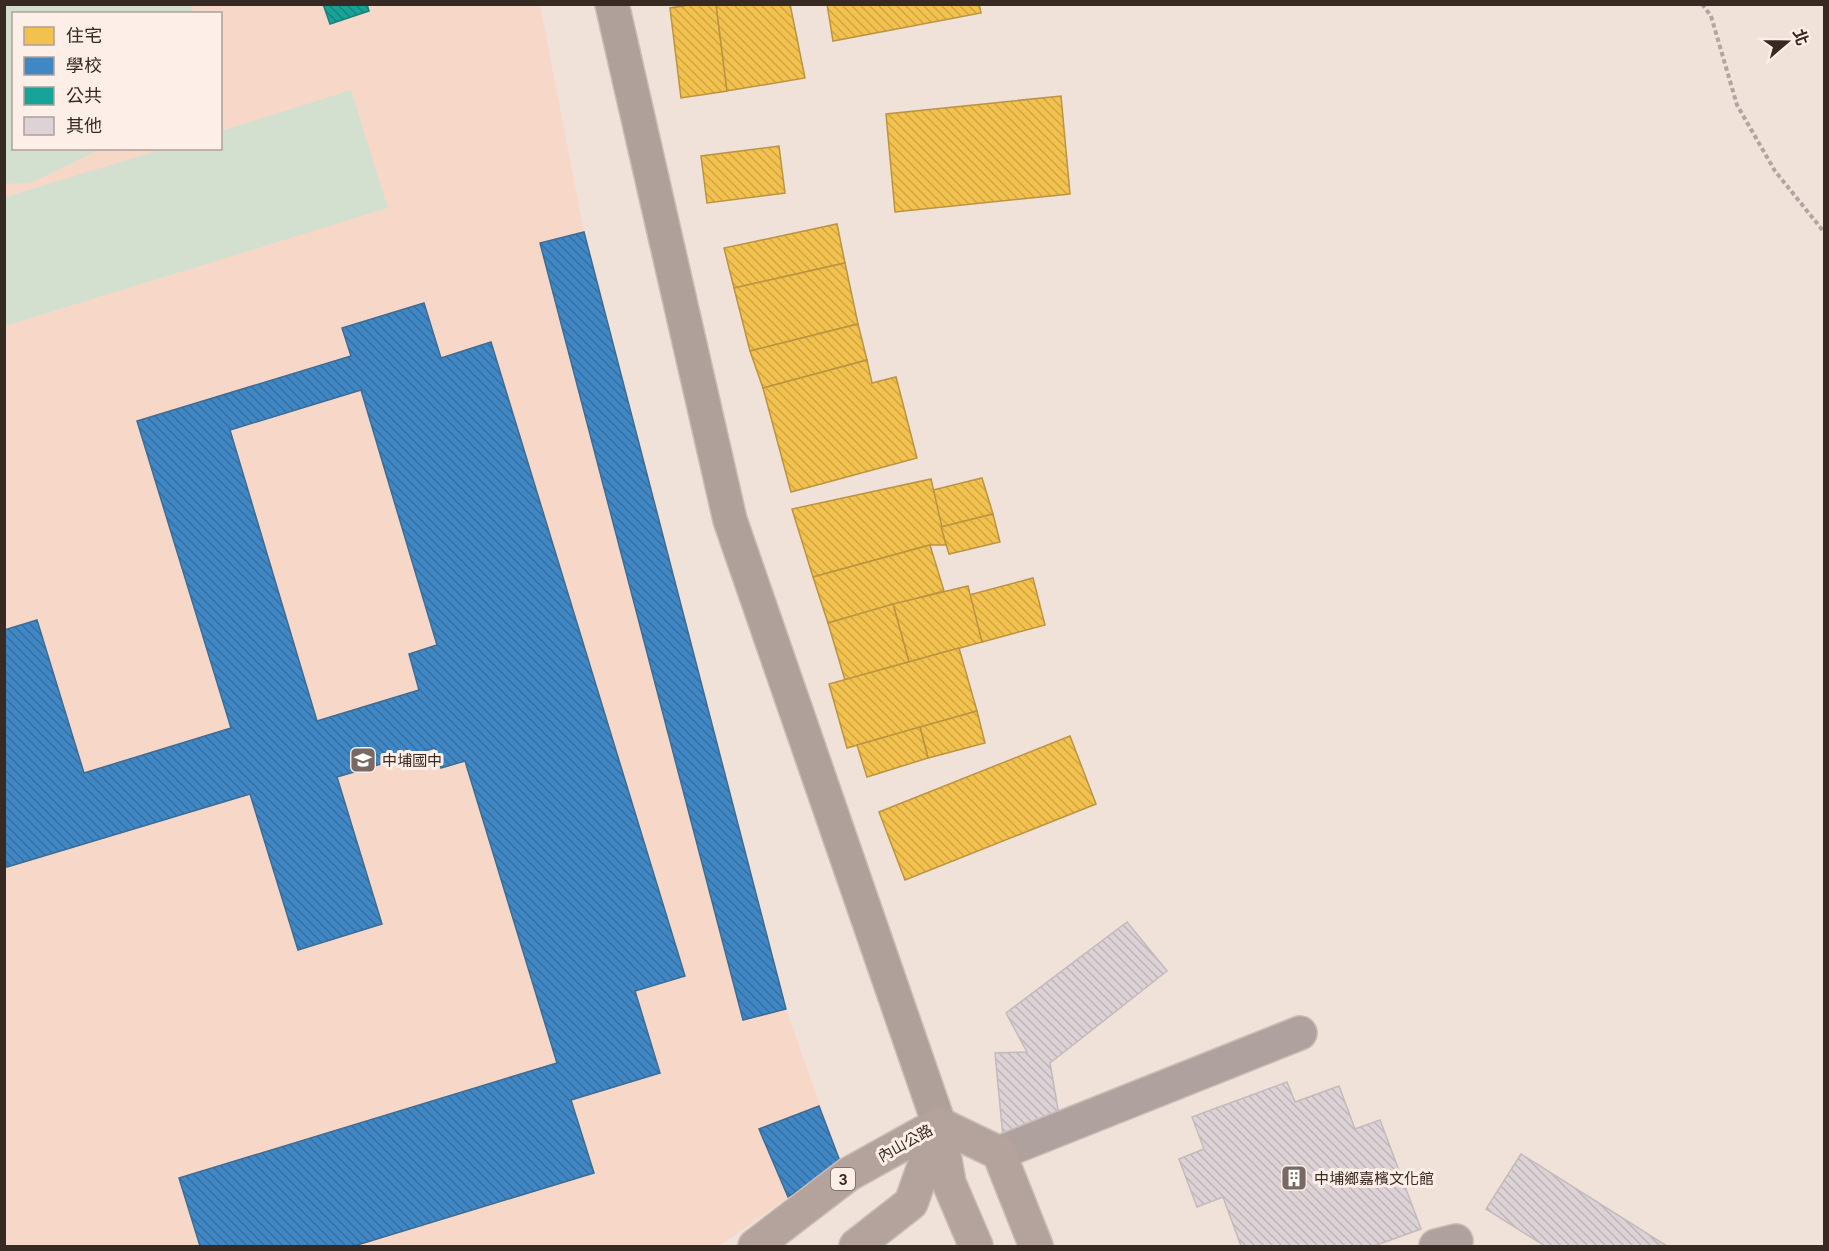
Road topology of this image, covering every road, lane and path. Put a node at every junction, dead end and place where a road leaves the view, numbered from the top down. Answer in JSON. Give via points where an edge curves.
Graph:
{"nodes":[{"id":1,"x":612,"y":4,"type":"edge"},
{"id":2,"x":1702,"y":4,"type":"edge"},
{"id":3,"x":1824,"y":232,"type":"edge"},
{"id":4,"x":1300,"y":1033,"type":"dead end"},
{"id":5,"x":939,"y":1125,"type":"junction"},
{"id":6,"x":999,"y":1153,"type":"junction"},
{"id":7,"x":755,"y":1246,"type":"edge"},
{"id":8,"x":856,"y":1246,"type":"edge"},
{"id":9,"x":976,"y":1246,"type":"edge"},
{"id":10,"x":1036,"y":1246,"type":"edge"}],
"edges":[{"from":1,"to":5,"type":"street","via":[[730,520]]},
{"from":2,"to":3,"type":"path","via":[[1711,16],[1737,105],[1775,171]]},
{"from":4,"to":6,"type":"street"},
{"from":5,"to":6,"type":"main road","name":"內山公路"},
{"from":5,"to":7,"type":"main road","name":"內山公路","number":"3","via":[[849,1174]]},
{"from":5,"to":8,"type":"main road","name":"內山公路","via":[[911,1203]]},
{"from":5,"to":9,"type":"main road","name":"內山公路","via":[[950,1183]]},
{"from":6,"to":10,"type":"main road"}]}
